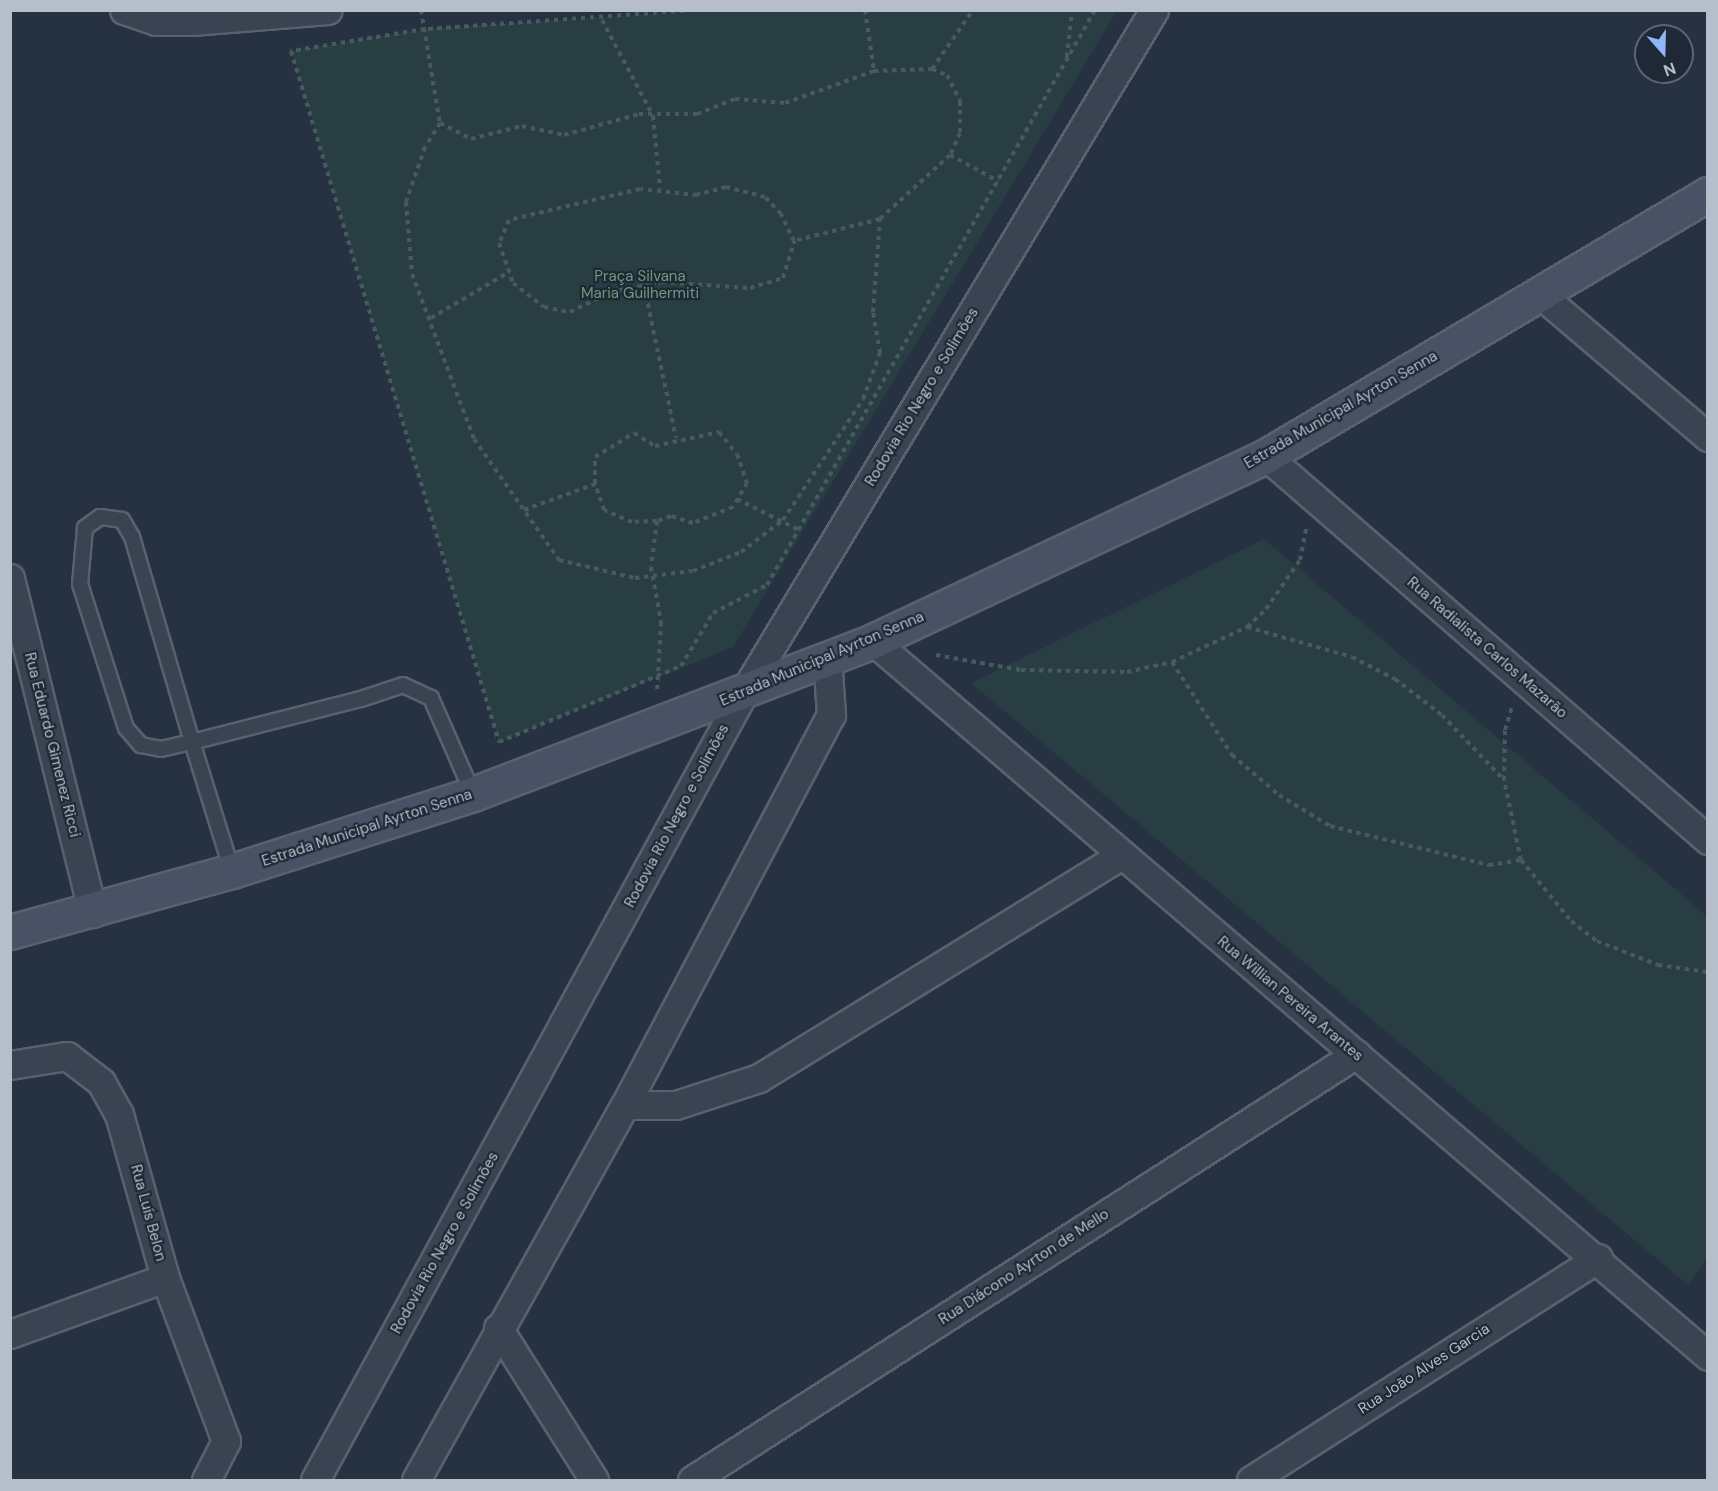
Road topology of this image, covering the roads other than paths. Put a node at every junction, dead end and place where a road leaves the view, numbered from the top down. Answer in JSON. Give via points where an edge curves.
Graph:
{"nodes":[{"id":1,"x":124,"y":10,"type":"edge"},
{"id":2,"x":328,"y":10,"type":"edge"},
{"id":3,"x":1154,"y":10,"type":"edge"},
{"id":4,"x":1707,"y":194,"type":"edge"},
{"id":5,"x":1541,"y":295,"type":"junction"},
{"id":6,"x":1707,"y":437,"type":"edge"},
{"id":7,"x":1266,"y":456,"type":"junction"},
{"id":8,"x":10,"y":578,"type":"edge"},
{"id":9,"x":873,"y":641,"type":"junction"},
{"id":10,"x":828,"y":657,"type":"junction"},
{"id":11,"x":744,"y":692,"type":"junction"},
{"id":12,"x":192,"y":742,"type":"junction"},
{"id":13,"x":473,"y":794,"type":"junction"},
{"id":14,"x":1707,"y":840,"type":"edge"},
{"id":15,"x":1121,"y":855,"type":"junction"},
{"id":16,"x":232,"y":871,"type":"junction"},
{"id":17,"x":93,"y":913,"type":"junction"},
{"id":18,"x":10,"y":932,"type":"edge"},
{"id":19,"x":1356,"y":1054,"type":"junction"},
{"id":20,"x":10,"y":1065,"type":"edge"},
{"id":21,"x":625,"y":1105,"type":"junction"},
{"id":22,"x":1598,"y":1258,"type":"junction"},
{"id":23,"x":165,"y":1278,"type":"junction"},
{"id":24,"x":498,"y":1328,"type":"junction"},
{"id":25,"x":10,"y":1334,"type":"edge"},
{"id":26,"x":1707,"y":1356,"type":"edge"},
{"id":27,"x":206,"y":1480,"type":"edge"},
{"id":28,"x":315,"y":1480,"type":"edge"},
{"id":29,"x":416,"y":1480,"type":"edge"},
{"id":30,"x":594,"y":1480,"type":"edge"},
{"id":31,"x":692,"y":1480,"type":"edge"},
{"id":32,"x":1251,"y":1480,"type":"edge"}],
"edges":[{"from":1,"to":2,"type":"street","via":[[156,21]]},
{"from":3,"to":11,"type":"street","name":"Rodovia Rio Negro e Solimões"},
{"from":4,"to":5,"type":"main road","name":"Estrada Municipal Ayrton Senna"},
{"from":5,"to":6,"type":"street"},
{"from":5,"to":7,"type":"main road","name":"Estrada Municipal Ayrton Senna"},
{"from":7,"to":9,"type":"main road","name":"Estrada Municipal Ayrton Senna"},
{"from":7,"to":14,"type":"street","name":"Rua Radialista Carlos Mazarão"},
{"from":8,"to":17,"type":"street","name":"Rua Eduardo Gimenez Ricci"},
{"from":9,"to":10,"type":"main road","name":"Estrada Municipal Ayrton Senna"},
{"from":9,"to":15,"type":"street","name":"Rua Willian Pereira Arantes"},
{"from":10,"to":11,"type":"main road","name":"Estrada Municipal Ayrton Senna"},
{"from":10,"to":21,"type":"street","via":[[831,715]]},
{"from":11,"to":13,"type":"main road","name":"Estrada Municipal Ayrton Senna","via":[[660,727]]},
{"from":11,"to":28,"type":"street","name":"Rodovia Rio Negro e Solimões"},
{"from":12,"to":12,"type":"lane","via":[[161,749],[141,745],[126,728],[80,584],[85,528],[100,517],[122,520],[132,537]]},
{"from":12,"to":13,"type":"lane","via":[[403,686],[431,698]]},
{"from":12,"to":16,"type":"lane"},
{"from":13,"to":16,"type":"main road","name":"Estrada Municipal Ayrton Senna"},
{"from":15,"to":19,"type":"street","name":"Rua Willian Pereira Arantes"},
{"from":15,"to":21,"type":"street","via":[[759,1078],[676,1105]]},
{"from":16,"to":17,"type":"main road","name":"Estrada Municipal Ayrton Senna"},
{"from":17,"to":18,"type":"main road","name":"Estrada Municipal Ayrton Senna"},
{"from":19,"to":22,"type":"street","name":"Rua Willian Pereira Arantes"},
{"from":19,"to":31,"type":"street","name":"Rua Diácono Ayrton de Mello"},
{"from":20,"to":23,"type":"street","name":"Rua Luís Belon","via":[[67,1056],[101,1082],[135,1163]]},
{"from":21,"to":24,"type":"street"},
{"from":22,"to":26,"type":"street","name":"Rua Willian Pereira Arantes"},
{"from":22,"to":32,"type":"street","name":"Rua João Alves Garcia"},
{"from":23,"to":25,"type":"street"},
{"from":23,"to":27,"type":"street","name":"Rua Luís Belon","via":[[226,1441]]},
{"from":24,"to":29,"type":"street"},
{"from":24,"to":30,"type":"street"}]}
